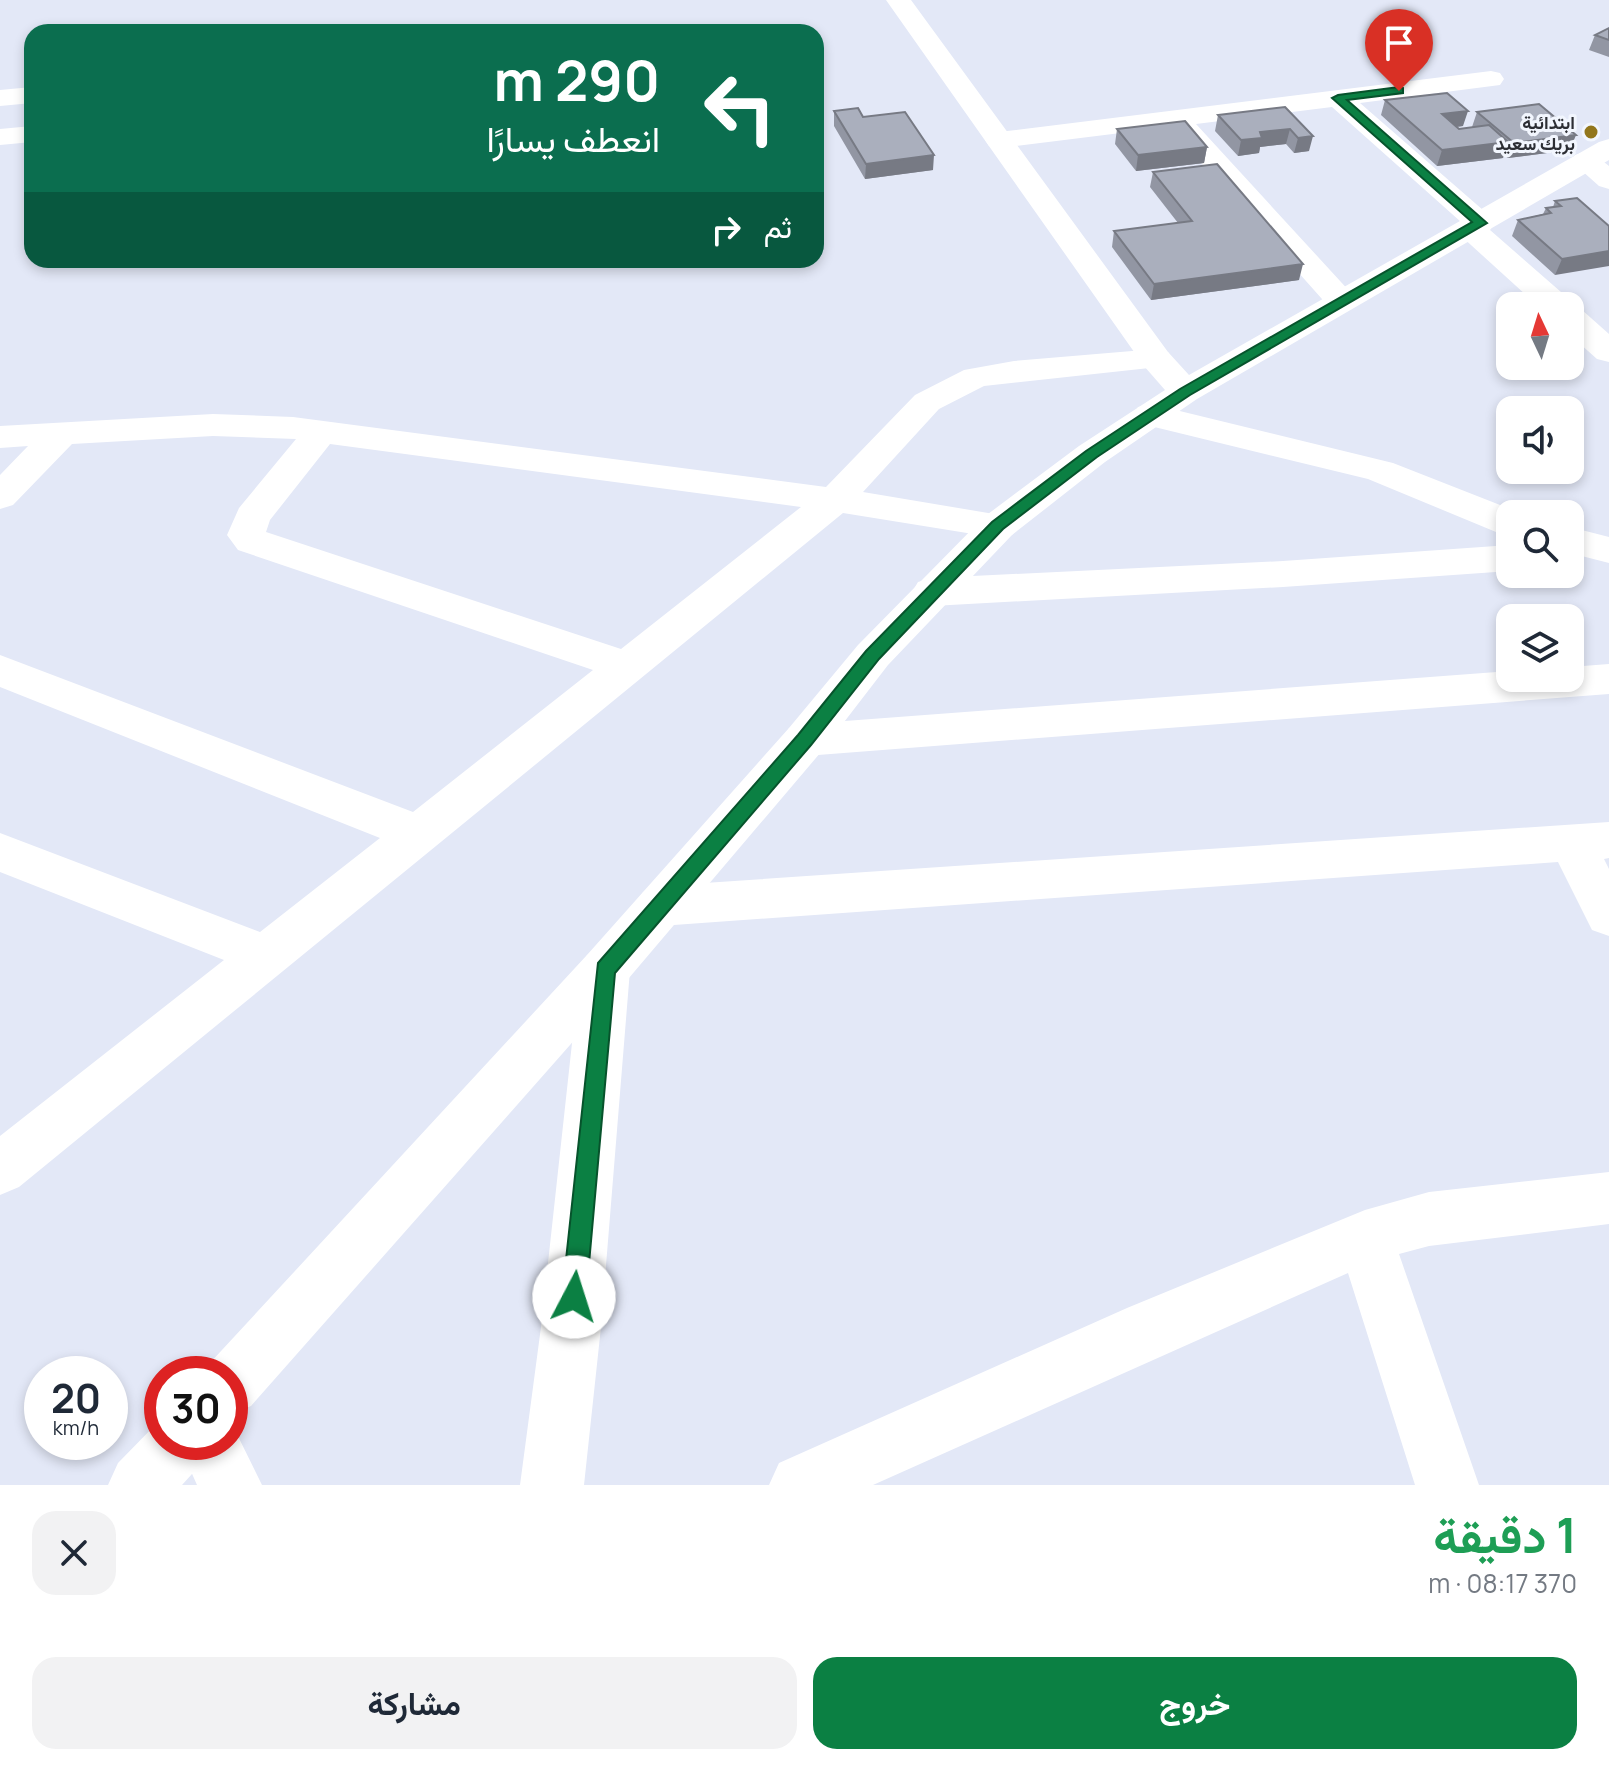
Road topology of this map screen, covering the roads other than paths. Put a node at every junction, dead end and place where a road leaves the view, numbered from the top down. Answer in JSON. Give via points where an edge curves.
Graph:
{"nodes":[{"id":1,"x":898,"y":0,"type":"edge"},
{"id":2,"x":1491,"y":79,"type":"dead end"},
{"id":3,"x":24,"y":96,"type":"edge"},
{"id":4,"x":0,"y":98,"type":"edge"},
{"id":5,"x":1338,"y":98,"type":"junction"},
{"id":6,"x":1176,"y":118,"type":"junction"},
{"id":7,"x":24,"y":135,"type":"edge"},
{"id":8,"x":0,"y":137,"type":"edge"},
{"id":9,"x":999,"y":140,"type":"junction"},
{"id":10,"x":1601,"y":163,"type":"edge"},
{"id":11,"x":1476,"y":226,"type":"junction"},
{"id":12,"x":1543,"y":292,"type":"edge"},
{"id":13,"x":1341,"y":301,"type":"junction"},
{"id":14,"x":1584,"y":330,"type":"edge"},
{"id":15,"x":1609,"y":352,"type":"edge"},
{"id":16,"x":1156,"y":359,"type":"junction"},
{"id":17,"x":1168,"y":404,"type":"junction"},
{"id":18,"x":321,"y":432,"type":"junction"},
{"id":19,"x":61,"y":434,"type":"junction"},
{"id":20,"x":0,"y":437,"type":"edge"},
{"id":21,"x":0,"y":497,"type":"edge"},
{"id":22,"x":835,"y":500,"type":"junction"},
{"id":23,"x":1496,"y":517,"type":"edge"},
{"id":24,"x":998,"y":526,"type":"junction"},
{"id":25,"x":1584,"y":544,"type":"edge"},
{"id":26,"x":1609,"y":551,"type":"edge"},
{"id":27,"x":1584,"y":553,"type":"edge"},
{"id":28,"x":1496,"y":559,"type":"edge"},
{"id":29,"x":932,"y":592,"type":"junction"},
{"id":30,"x":626,"y":666,"type":"junction"},
{"id":31,"x":0,"y":670,"type":"edge"},
{"id":32,"x":1609,"y":679,"type":"edge"},
{"id":33,"x":805,"y":740,"type":"junction"},
{"id":34,"x":420,"y":834,"type":"junction"},
{"id":35,"x":1590,"y":841,"type":"edge"},
{"id":36,"x":0,"y":852,"type":"edge"},
{"id":37,"x":660,"y":906,"type":"junction"},
{"id":38,"x":1609,"y":916,"type":"edge"},
{"id":39,"x":267,"y":956,"type":"junction"},
{"id":40,"x":605,"y":970,"type":"junction"},
{"id":41,"x":7,"y":1155,"type":"edge"},
{"id":42,"x":1609,"y":1198,"type":"edge"},
{"id":43,"x":1365,"y":1237,"type":"junction"},
{"id":44,"x":248,"y":1365,"type":"edge"},
{"id":45,"x":163,"y":1460,"type":"edge"},
{"id":46,"x":218,"y":1460,"type":"edge"},
{"id":47,"x":140,"y":1485,"type":"edge"},
{"id":48,"x":230,"y":1485,"type":"edge"},
{"id":49,"x":552,"y":1485,"type":"edge"},
{"id":50,"x":801,"y":1485,"type":"edge"},
{"id":51,"x":1447,"y":1485,"type":"edge"}],
"edges":[{"from":1,"to":9,"type":"street"},
{"from":2,"to":5,"type":"street"},
{"from":3,"to":4,"type":"street"},
{"from":5,"to":6,"type":"street"},
{"from":5,"to":11,"type":"street"},
{"from":6,"to":9,"type":"street"},
{"from":6,"to":13,"type":"street"},
{"from":7,"to":8,"type":"street"},
{"from":9,"to":16,"type":"street"},
{"from":10,"to":11,"type":"street"},
{"from":11,"to":12,"type":"street"},
{"from":11,"to":13,"type":"street"},
{"from":13,"to":17,"type":"street"},
{"from":14,"to":15,"type":"street"},
{"from":16,"to":17,"type":"street"},
{"from":16,"to":22,"type":"street","via":[[976,377],[927,402]]},
{"from":17,"to":23,"type":"street","via":[[1380,471]]},
{"from":17,"to":24,"type":"street"},
{"from":18,"to":19,"type":"street","via":[[213,425]]},
{"from":18,"to":22,"type":"street"},
{"from":18,"to":30,"type":"street","via":[[252,517],[246,535],[252,541]]},
{"from":19,"to":20,"type":"street"},
{"from":19,"to":21,"type":"street"},
{"from":22,"to":24,"type":"street"},
{"from":22,"to":30,"type":"street"},
{"from":24,"to":29,"type":"street"},
{"from":25,"to":26,"type":"street"},
{"from":26,"to":27,"type":"street"},
{"from":28,"to":29,"type":"street"},
{"from":29,"to":33,"type":"street"},
{"from":30,"to":34,"type":"street"},
{"from":31,"to":34,"type":"street"},
{"from":32,"to":33,"type":"street"},
{"from":33,"to":37,"type":"street"},
{"from":34,"to":39,"type":"street"},
{"from":35,"to":37,"type":"street"},
{"from":35,"to":38,"type":"street"},
{"from":36,"to":39,"type":"street"},
{"from":37,"to":40,"type":"street"},
{"from":39,"to":41,"type":"street"},
{"from":40,"to":44,"type":"street"},
{"from":40,"to":49,"type":"street"},
{"from":42,"to":43,"type":"street","via":[[1429,1219]]},
{"from":43,"to":50,"type":"street"},
{"from":43,"to":51,"type":"street"},
{"from":45,"to":47,"type":"street"},
{"from":46,"to":48,"type":"street"}]}
